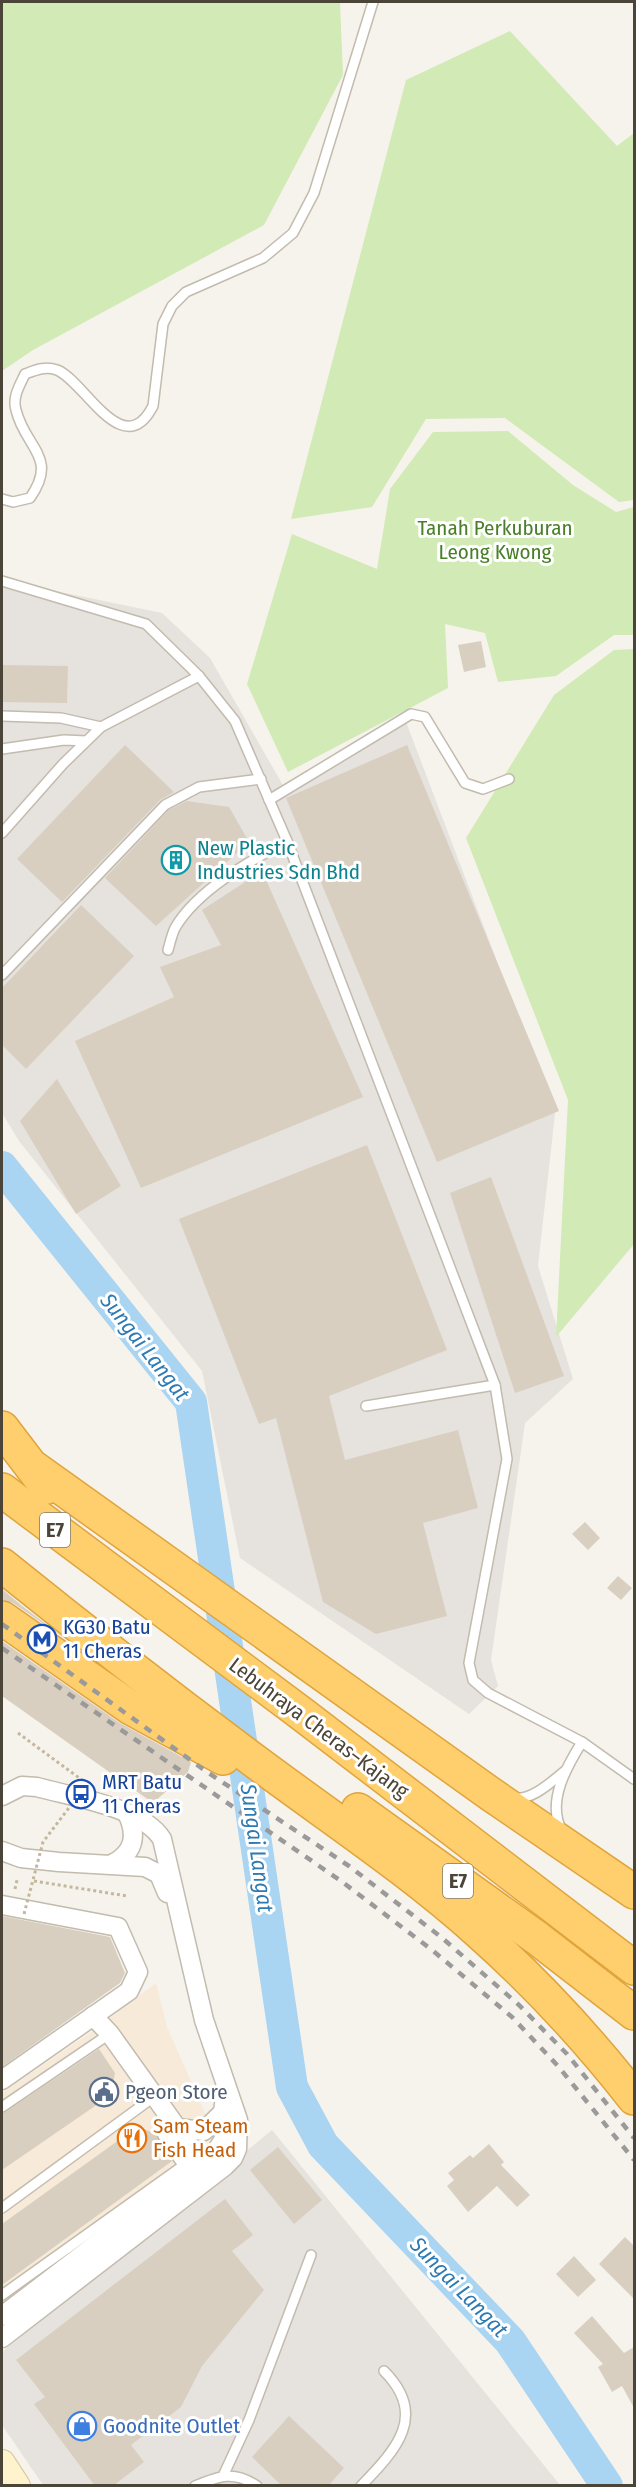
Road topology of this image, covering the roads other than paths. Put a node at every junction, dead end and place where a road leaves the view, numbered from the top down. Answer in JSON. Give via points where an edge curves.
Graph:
{"nodes":[{"id":1,"x":373,"y":2,"type":"edge"},
{"id":2,"x":2,"y":499,"type":"edge"},
{"id":3,"x":2,"y":581,"type":"edge"},
{"id":4,"x":199,"y":676,"type":"junction"},
{"id":5,"x":2,"y":716,"type":"edge"},
{"id":6,"x":101,"y":727,"type":"junction"},
{"id":7,"x":86,"y":741,"type":"junction"},
{"id":8,"x":2,"y":750,"type":"edge"},
{"id":9,"x":261,"y":779,"type":"junction"},
{"id":10,"x":509,"y":779,"type":"dead end"},
{"id":11,"x":269,"y":800,"type":"junction"},
{"id":12,"x":2,"y":833,"type":"edge"},
{"id":13,"x":287,"y":841,"type":"junction"},
{"id":14,"x":168,"y":950,"type":"dead end"},
{"id":15,"x":2,"y":975,"type":"edge"},
{"id":16,"x":495,"y":1385,"type":"junction"},
{"id":17,"x":366,"y":1406,"type":"dead end"},
{"id":18,"x":2,"y":1428,"type":"edge"},
{"id":19,"x":34,"y":1468,"type":"junction"},
{"id":20,"x":2,"y":1491,"type":"edge"},
{"id":21,"x":2,"y":1546,"type":"edge"},
{"id":22,"x":2,"y":1565,"type":"edge"},
{"id":23,"x":109,"y":1570,"type":"junction"},
{"id":24,"x":2,"y":1618,"type":"edge"},
{"id":25,"x":582,"y":1742,"type":"junction"},
{"id":26,"x":565,"y":1771,"type":"junction"},
{"id":27,"x":634,"y":1779,"type":"edge"},
{"id":28,"x":282,"y":1787,"type":"junction"},
{"id":29,"x":492,"y":1795,"type":"junction"},
{"id":30,"x":2,"y":1796,"type":"edge"},
{"id":31,"x":127,"y":1813,"type":"junction"},
{"id":32,"x":572,"y":1849,"type":"junction"},
{"id":33,"x":2,"y":1851,"type":"edge"},
{"id":34,"x":112,"y":1864,"type":"junction"},
{"id":35,"x":634,"y":1892,"type":"edge"},
{"id":36,"x":2,"y":1905,"type":"edge"},
{"id":37,"x":634,"y":1968,"type":"edge"},
{"id":38,"x":634,"y":2013,"type":"edge"},
{"id":39,"x":98,"y":2027,"type":"junction"},
{"id":40,"x":2,"y":2080,"type":"edge"},
{"id":41,"x":634,"y":2098,"type":"edge"},
{"id":42,"x":150,"y":2100,"type":"junction"},
{"id":43,"x":224,"y":2104,"type":"junction"},
{"id":44,"x":634,"y":2104,"type":"edge"},
{"id":45,"x":2,"y":2107,"type":"edge"},
{"id":46,"x":177,"y":2128,"type":"junction"},
{"id":47,"x":195,"y":2171,"type":"junction"},
{"id":48,"x":2,"y":2208,"type":"edge"},
{"id":49,"x":311,"y":2255,"type":"dead end"},
{"id":50,"x":2,"y":2295,"type":"edge"},
{"id":51,"x":2,"y":2316,"type":"edge"},
{"id":52,"x":2,"y":2338,"type":"edge"},
{"id":53,"x":384,"y":2371,"type":"dead end"},
{"id":54,"x":2,"y":2463,"type":"edge"},
{"id":55,"x":224,"y":2474,"type":"junction"},
{"id":56,"x":16,"y":2486,"type":"edge"},
{"id":57,"x":195,"y":2486,"type":"edge"},
{"id":58,"x":257,"y":2486,"type":"edge"},
{"id":59,"x":361,"y":2486,"type":"edge"}],
"edges":[{"from":1,"to":2,"type":"lane","via":[[314,193],[293,233],[263,258],[186,292],[172,306],[164,324],[153,405],[147,418],[123,425],[111,420],[59,371],[43,368],[25,374],[17,391],[15,409],[43,467],[39,485],[30,498],[14,502]]},
{"from":3,"to":4,"type":"lane","via":[[146,624]]},
{"from":4,"to":6,"type":"lane"},
{"from":4,"to":9,"type":"lane","via":[[235,721]]},
{"from":5,"to":6,"type":"lane","via":[[61,718]]},
{"from":6,"to":7,"type":"lane"},
{"from":7,"to":8,"type":"lane","via":[[64,740]]},
{"from":7,"to":12,"type":"lane"},
{"from":9,"to":11,"type":"lane"},
{"from":9,"to":15,"type":"lane","via":[[199,787],[165,805]]},
{"from":10,"to":11,"type":"lane","via":[[483,789],[465,783],[425,717],[411,714]]},
{"from":11,"to":13,"type":"lane"},
{"from":13,"to":14,"type":"lane","via":[[244,864],[191,907],[175,928]]},
{"from":13,"to":16,"type":"lane"},
{"from":16,"to":17,"type":"lane"},
{"from":16,"to":25,"type":"lane","via":[[507,1458],[469,1663],[473,1680],[488,1693]]},
{"from":18,"to":19,"type":"highway"},
{"from":19,"to":23,"type":"highway"},
{"from":19,"to":29,"type":"highway"},
{"from":20,"to":23,"type":"highway","name":"Lebuhraya Cheras–Kajang","number":"E7"},
{"from":21,"to":38,"type":"highway","name":"Lebuhraya Cheras–Kajang","number":"E7"},
{"from":22,"to":28,"type":"highway"},
{"from":23,"to":37,"type":"highway","name":"Lebuhraya Cheras–Kajang","number":"E7"},
{"from":24,"to":28,"type":"highway","via":[[132,1708]]},
{"from":25,"to":26,"type":"lane"},
{"from":25,"to":27,"type":"lane"},
{"from":26,"to":29,"type":"lane","via":[[542,1789],[519,1799]]},
{"from":26,"to":32,"type":"lane","via":[[557,1798],[558,1825]]},
{"from":28,"to":41,"type":"highway","via":[[426,1888],[478,1932],[519,1969],[604,2059]]},
{"from":28,"to":44,"type":"highway","via":[[467,1942]]},
{"from":29,"to":32,"type":"highway"},
{"from":30,"to":31,"type":"street","via":[[22,1786],[37,1787]]},
{"from":31,"to":34,"type":"street","via":[[134,1829],[133,1844],[128,1854]]},
{"from":31,"to":47,"type":"street","via":[[156,1829],[162,1839],[204,2019],[238,2120],[239,2139],[233,2158]]},
{"from":32,"to":35,"type":"highway"},
{"from":33,"to":34,"type":"street","via":[[21,1858]]},
{"from":34,"to":43,"type":"street","via":[[152,1870],[164,1884],[197,2023]]},
{"from":36,"to":39,"type":"street","via":[[118,1927],[138,1972],[129,1991]]},
{"from":39,"to":40,"type":"street"},
{"from":39,"to":42,"type":"street","via":[[110,2034]]},
{"from":39,"to":45,"type":"lane"},
{"from":42,"to":46,"type":"street"},
{"from":42,"to":47,"type":"street"},
{"from":42,"to":48,"type":"lane"},
{"from":43,"to":46,"type":"street","via":[[219,2118],[204,2131]]},
{"from":43,"to":47,"type":"street","via":[[230,2122],[228,2132],[213,2156]]},
{"from":46,"to":47,"type":"street"},
{"from":47,"to":50,"type":"lane"},
{"from":47,"to":51,"type":"street"},
{"from":47,"to":52,"type":"street"},
{"from":49,"to":55,"type":"lane","via":[[249,2420]]},
{"from":53,"to":59,"type":"lane","via":[[399,2386],[408,2408],[405,2429],[388,2456]]},
{"from":54,"to":56,"type":"street"},
{"from":55,"to":57,"type":"lane"},
{"from":55,"to":58,"type":"lane","via":[[243,2476]]}]}
